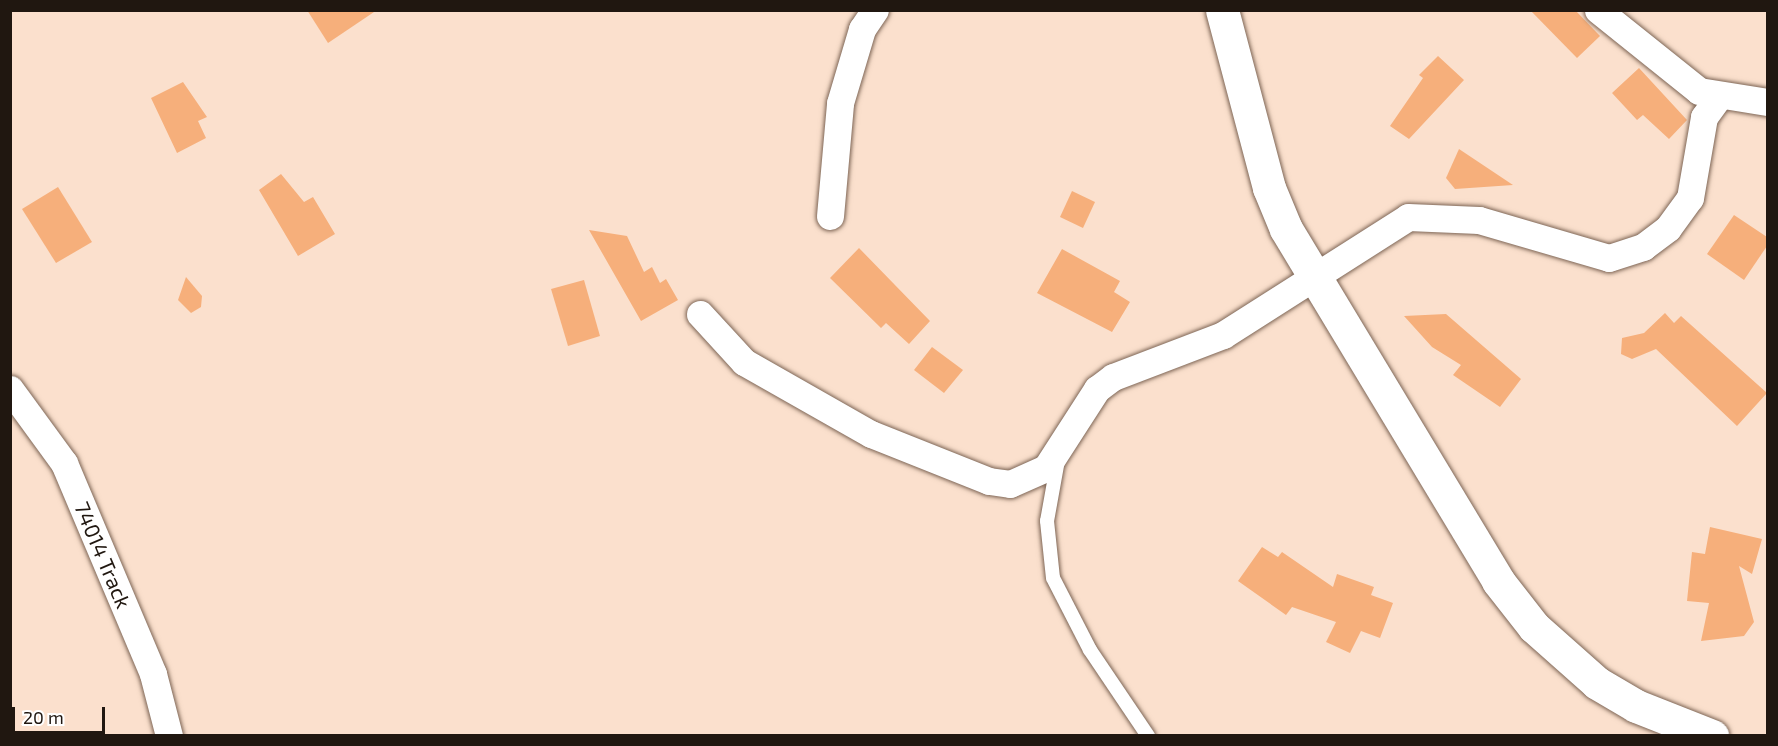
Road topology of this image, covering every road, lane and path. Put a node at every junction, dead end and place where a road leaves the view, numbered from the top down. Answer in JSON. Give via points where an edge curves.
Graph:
{"nodes":[{"id":1,"x":875,"y":10,"type":"edge"},
{"id":2,"x":1222,"y":10,"type":"edge"},
{"id":3,"x":1598,"y":10,"type":"edge"},
{"id":4,"x":1719,"y":96,"type":"junction"},
{"id":5,"x":1767,"y":102,"type":"edge"},
{"id":6,"x":830,"y":216,"type":"dead end"},
{"id":7,"x":1312,"y":278,"type":"junction"},
{"id":8,"x":700,"y":314,"type":"dead end"},
{"id":9,"x":10,"y":389,"type":"edge"},
{"id":10,"x":1059,"y":454,"type":"junction"},
{"id":11,"x":169,"y":735,"type":"edge"},
{"id":12,"x":1148,"y":735,"type":"edge"},
{"id":13,"x":1712,"y":735,"type":"edge"}],
"edges":[{"from":1,"to":6,"type":"street","via":[[853,52],[840,103]]},
{"from":2,"to":7,"type":"street","via":[[1269,188]]},
{"from":3,"to":4,"type":"street","via":[[1700,91]]},
{"from":4,"to":5,"type":"street"},
{"from":4,"to":7,"type":"street","via":[[1704,117],[1690,198],[1668,228],[1632,252],[1609,258],[1513,228],[1430,215],[1390,225]]},
{"from":7,"to":10,"type":"street","via":[[1223,335],[1113,377],[1084,408]]},
{"from":7,"to":13,"type":"street","via":[[1498,581],[1534,627],[1597,683],[1636,706]]},
{"from":8,"to":10,"type":"street","via":[[744,362],[872,434],[989,481],[1028,479]]},
{"from":9,"to":11,"type":"street","name":"74014 Track","via":[[64,463],[153,674]]},
{"from":10,"to":12,"type":"lane","via":[[1047,521],[1053,578],[1090,650]]}]}
